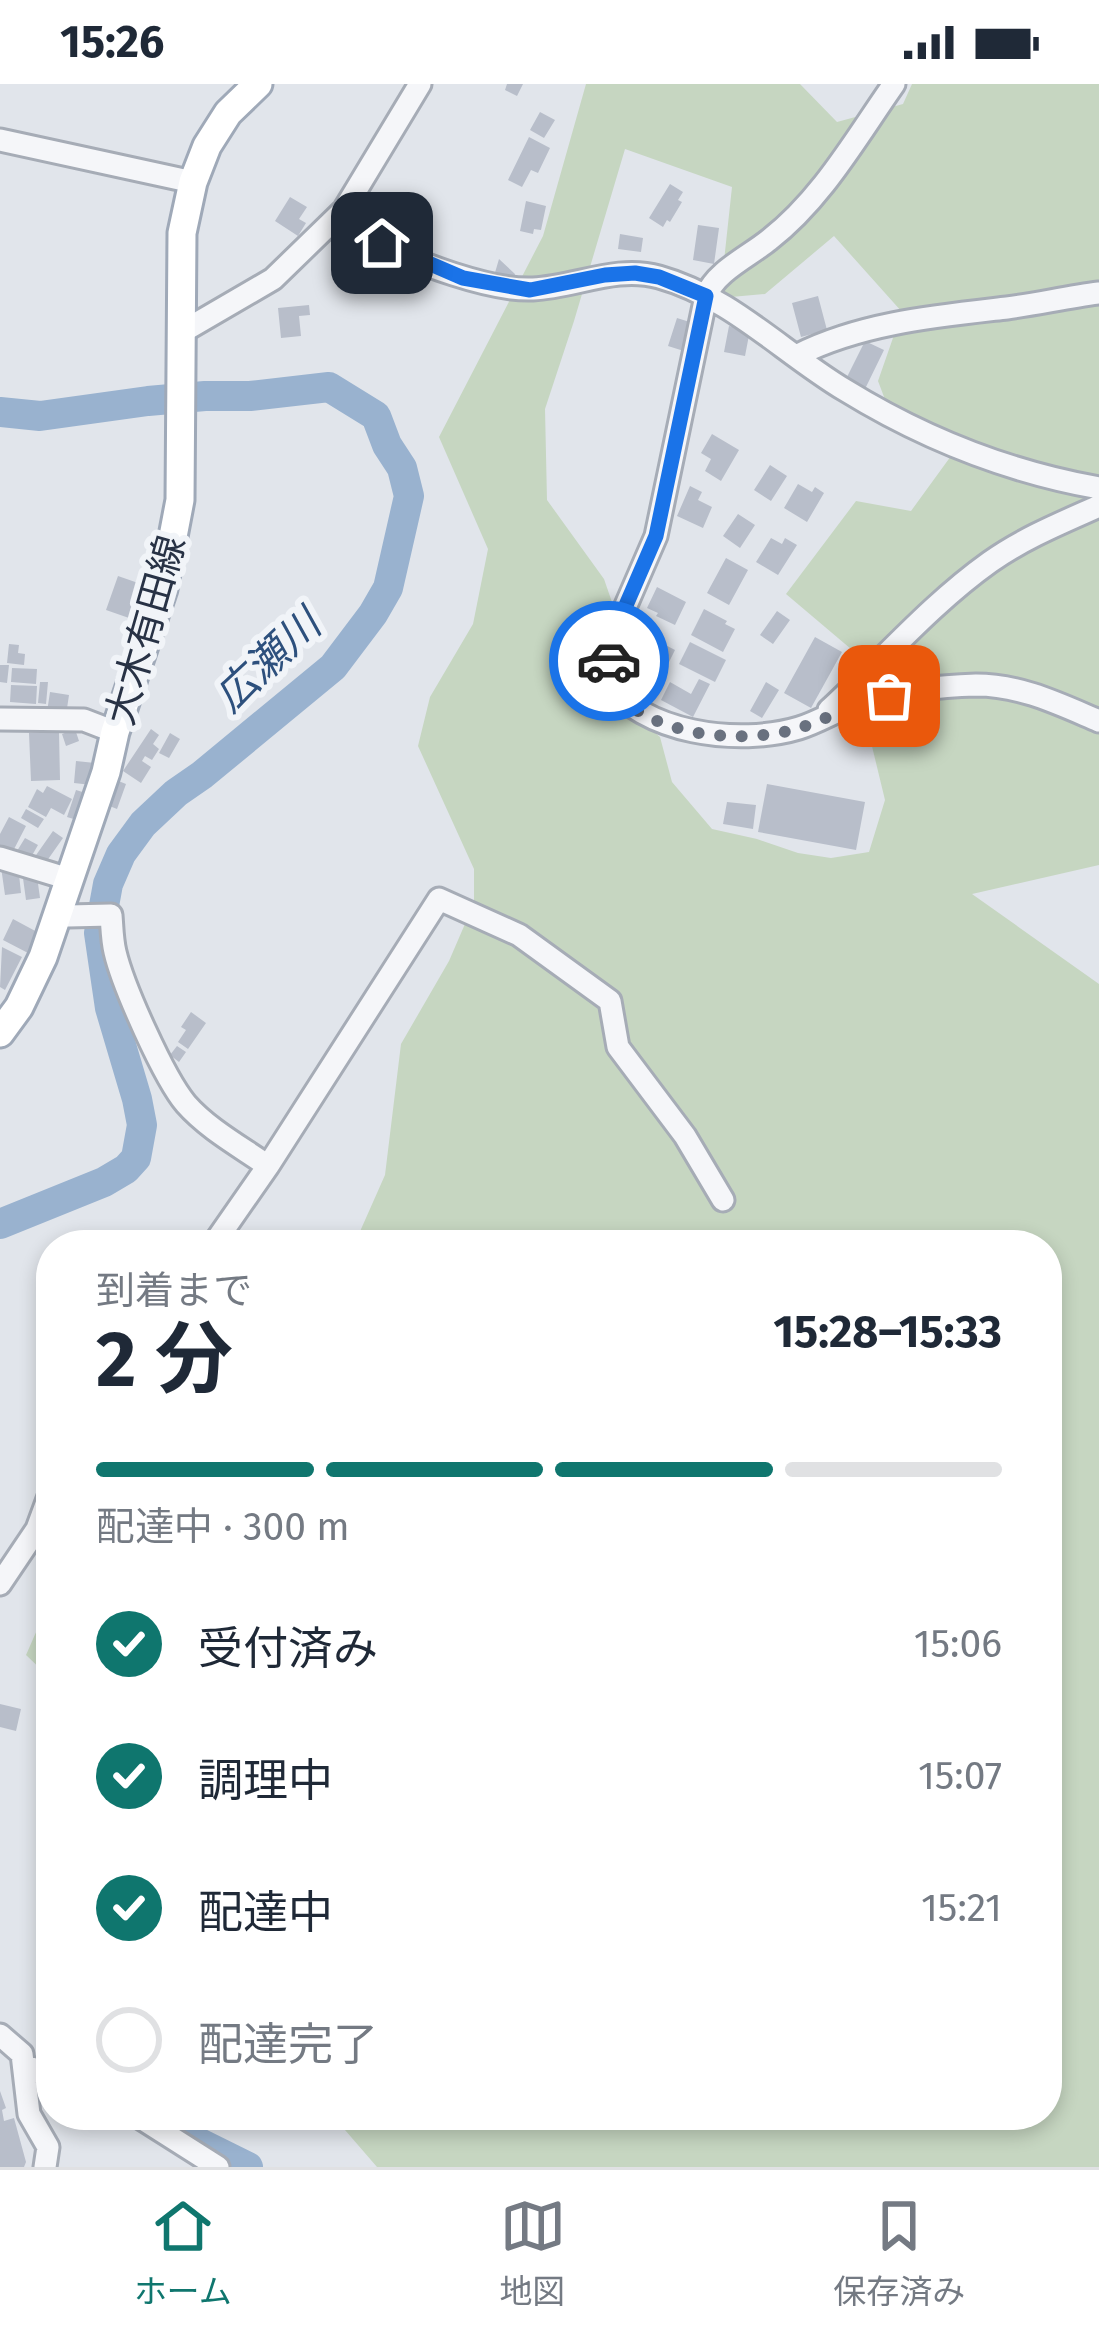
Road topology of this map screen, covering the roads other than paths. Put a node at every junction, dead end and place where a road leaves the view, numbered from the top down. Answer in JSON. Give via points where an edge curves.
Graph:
{"nodes":[{"id":1,"x":258,"y":84,"type":"edge"},
{"id":2,"x":420,"y":84,"type":"edge"},
{"id":3,"x":894,"y":84,"type":"edge"},
{"id":4,"x":0,"y":140,"type":"edge"},
{"id":5,"x":193,"y":182,"type":"junction"},
{"id":6,"x":344,"y":210,"type":"junction"},
{"id":7,"x":1099,"y":292,"type":"edge"},
{"id":8,"x":706,"y":296,"type":"junction"},
{"id":9,"x":182,"y":332,"type":"junction"},
{"id":10,"x":798,"y":355,"type":"junction"},
{"id":11,"x":1099,"y":488,"type":"edge"},
{"id":12,"x":1099,"y":506,"type":"edge"},
{"id":13,"x":0,"y":719,"type":"edge"},
{"id":14,"x":1099,"y":721,"type":"edge"},
{"id":15,"x":815,"y":722,"type":"junction"},
{"id":16,"x":116,"y":732,"type":"junction"},
{"id":17,"x":0,"y":858,"type":"edge"},
{"id":18,"x":70,"y":879,"type":"junction"},
{"id":19,"x":64,"y":912,"type":"junction"},
{"id":20,"x":0,"y":1033,"type":"edge"},
{"id":21,"x":268,"y":1166,"type":"junction"},
{"id":22,"x":722,"y":1200,"type":"dead end"},
{"id":23,"x":223,"y":1230,"type":"edge"},
{"id":24,"x":36,"y":1530,"type":"edge"},
{"id":25,"x":0,"y":1584,"type":"edge"},
{"id":26,"x":0,"y":2035,"type":"edge"},
{"id":27,"x":24,"y":2065,"type":"junction"},
{"id":28,"x":36,"y":2070,"type":"edge"},
{"id":29,"x":36,"y":2126,"type":"edge"},
{"id":30,"x":38,"y":2130,"type":"edge"},
{"id":31,"x":160,"y":2130,"type":"edge"},
{"id":32,"x":45,"y":2167,"type":"edge"},
{"id":33,"x":218,"y":2167,"type":"edge"}],
"edges":[{"from":1,"to":5,"type":"main road","name":"大木有田線","via":[[228,113]]},
{"from":2,"to":6,"type":"street"},
{"from":3,"to":8,"type":"street","via":[[811,201],[711,283]]},
{"from":4,"to":5,"type":"street"},
{"from":5,"to":9,"type":"main road","name":"大木有田線","via":[[182,233]]},
{"from":6,"to":8,"type":"street","via":[[382,243],[463,278],[530,290],[635,273]]},
{"from":6,"to":9,"type":"street","via":[[273,279]]},
{"from":7,"to":10,"type":"street","via":[[870,330]]},
{"from":8,"to":10,"type":"street"},
{"from":8,"to":15,"type":"street","via":[[656,536],[617,626],[605,679],[650,719],[699,731],[757,735]]},
{"from":9,"to":16,"type":"main road","name":"大木有田線","via":[[180,500],[163,589]]},
{"from":10,"to":11,"type":"street","via":[[931,437]]},
{"from":12,"to":15,"type":"street","via":[[988,563]]},
{"from":13,"to":16,"type":"street","via":[[84,720]]},
{"from":14,"to":15,"type":"street","via":[[1034,693],[978,685],[865,700]]},
{"from":16,"to":18,"type":"main road","name":"大木有田線"},
{"from":17,"to":18,"type":"street"},
{"from":18,"to":19,"type":"main road","name":"大木有田線"},
{"from":19,"to":20,"type":"main road","name":"大木有田線"},
{"from":19,"to":21,"type":"street","via":[[111,915],[115,955],[175,1088],[207,1123]]},
{"from":21,"to":22,"type":"street","via":[[439,899],[520,935],[610,1001],[618,1047]]},
{"from":21,"to":23,"type":"street"},
{"from":24,"to":25,"type":"street"},
{"from":26,"to":27,"type":"street"},
{"from":27,"to":28,"type":"street"},
{"from":27,"to":29,"type":"street"},
{"from":30,"to":32,"type":"street","via":[[48,2147]]},
{"from":31,"to":33,"type":"street"}]}
